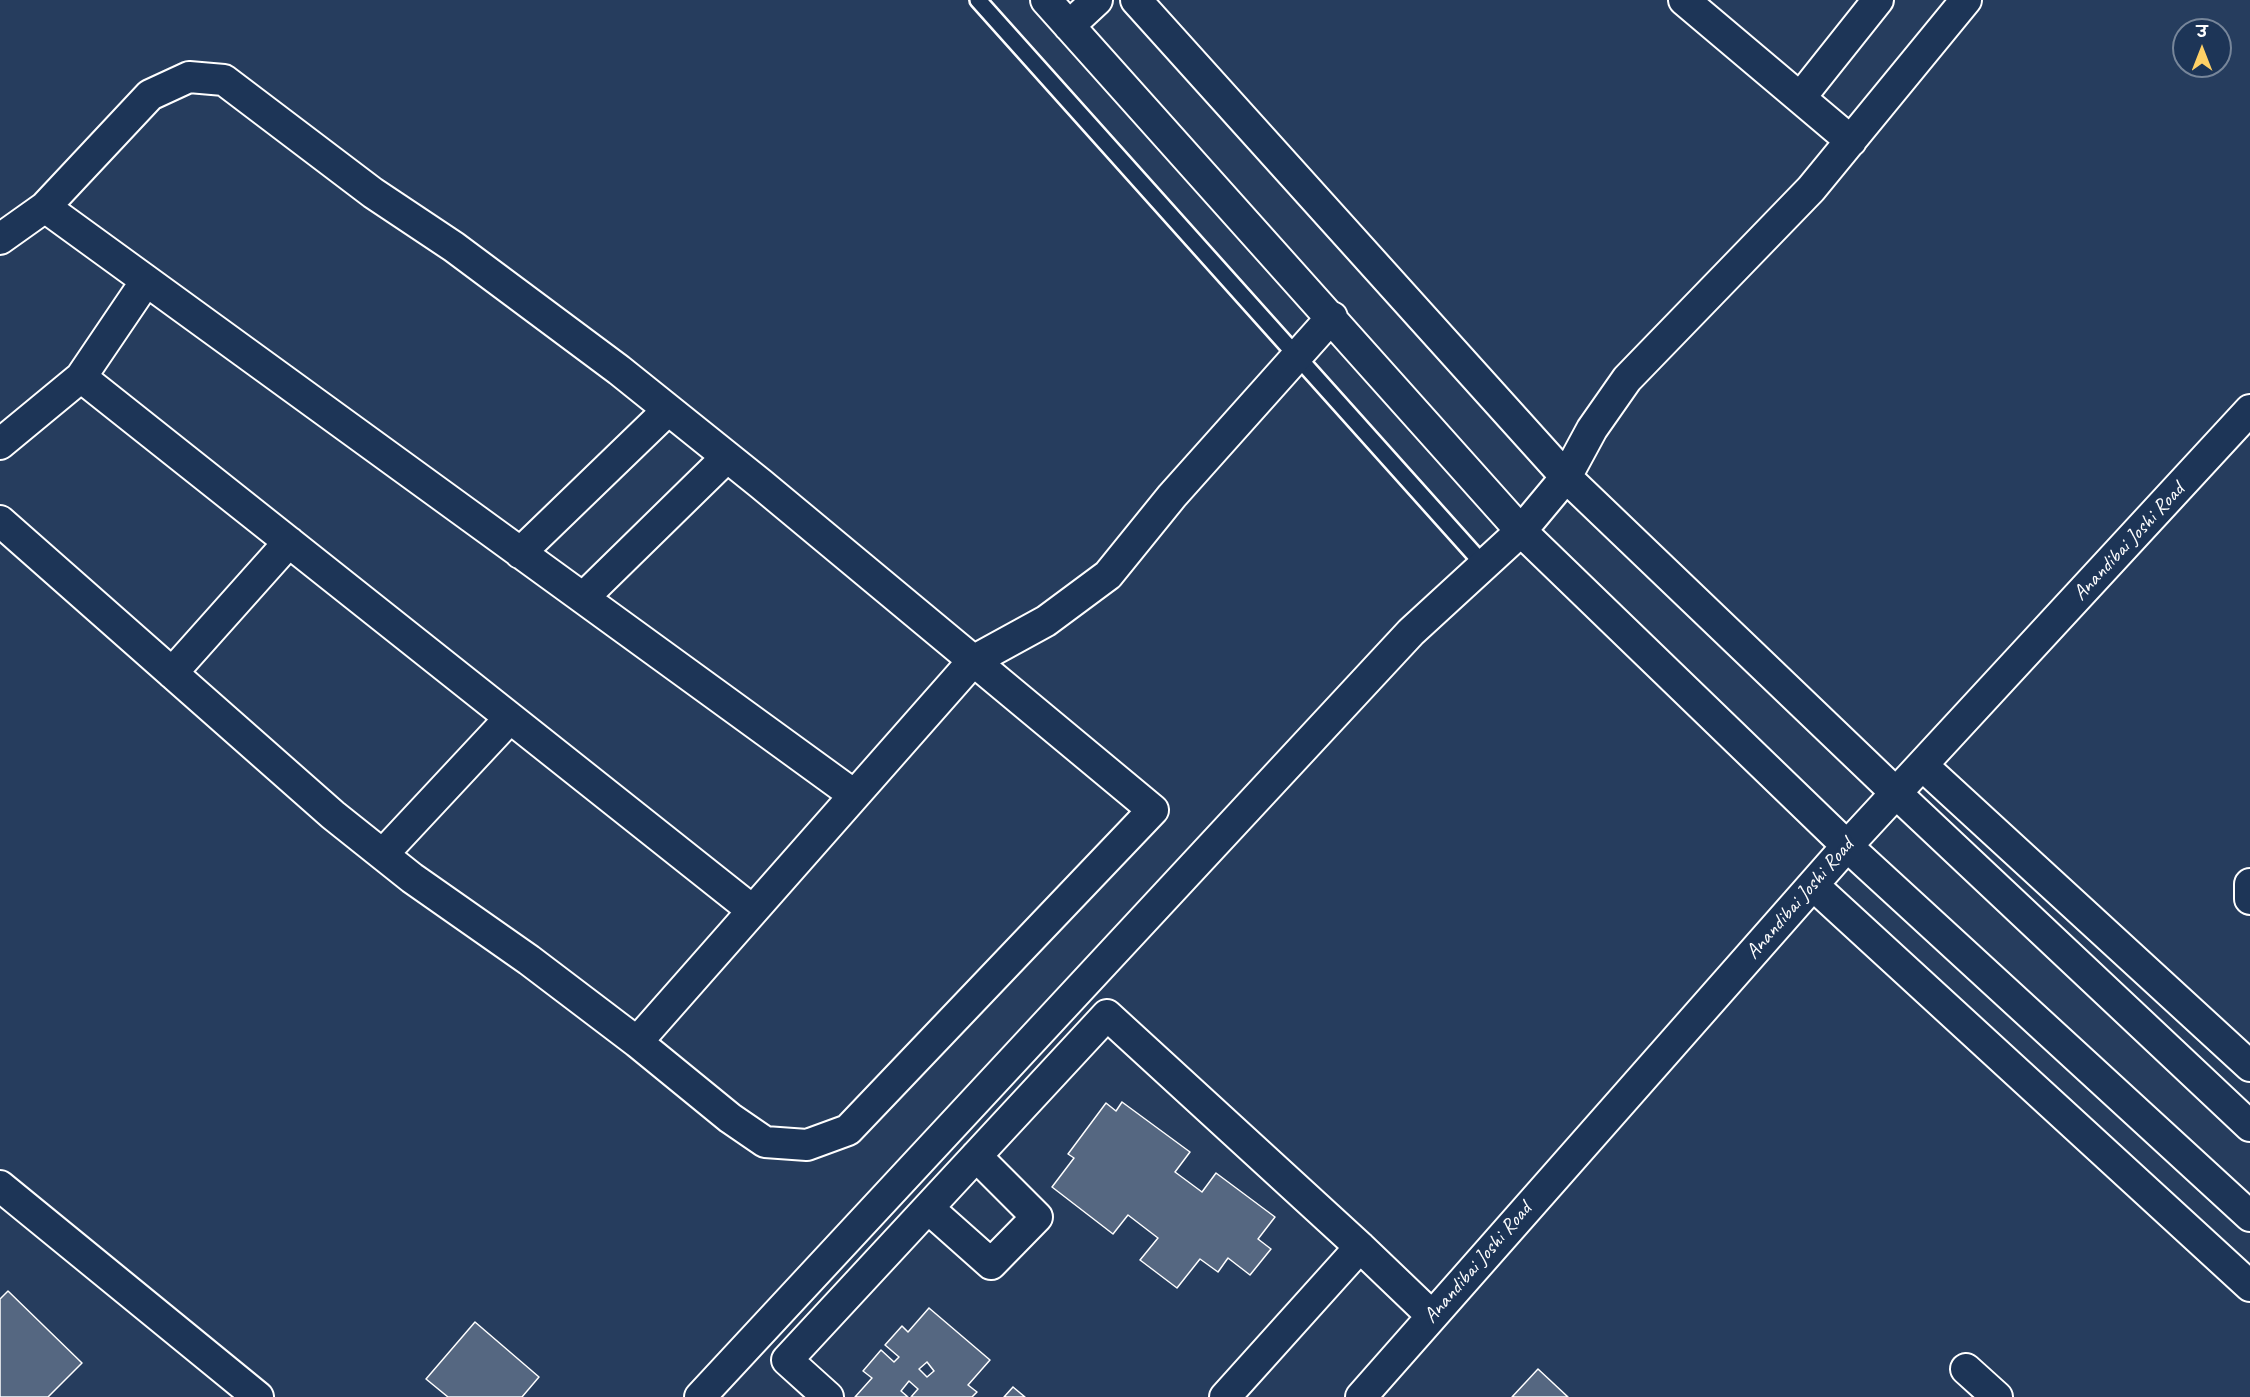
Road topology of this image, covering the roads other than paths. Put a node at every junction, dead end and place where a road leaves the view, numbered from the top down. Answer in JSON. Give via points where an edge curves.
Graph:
{"nodes":[{"id":1,"x":978,"y":0,"type":"edge"},
{"id":2,"x":1046,"y":0,"type":"edge"},
{"id":3,"x":1097,"y":0,"type":"edge"},
{"id":4,"x":1136,"y":0,"type":"edge"},
{"id":5,"x":1684,"y":0,"type":"edge"},
{"id":6,"x":1878,"y":0,"type":"edge"},
{"id":7,"x":1966,"y":0,"type":"edge"},
{"id":8,"x":1069,"y":26,"type":"junction"},
{"id":9,"x":1800,"y":98,"type":"junction"},
{"id":10,"x":1851,"y":141,"type":"junction"},
{"id":11,"x":45,"y":207,"type":"junction"},
{"id":12,"x":0,"y":239,"type":"edge"},
{"id":13,"x":146,"y":281,"type":"junction"},
{"id":14,"x":1332,"y":317,"type":"junction"},
{"id":15,"x":1297,"y":357,"type":"junction"},
{"id":16,"x":81,"y":377,"type":"junction"},
{"id":17,"x":668,"y":410,"type":"junction"},
{"id":18,"x":2250,"y":410,"type":"edge"},
{"id":19,"x":2240,"y":442,"type":"edge"},
{"id":20,"x":0,"y":444,"type":"edge"},
{"id":21,"x":727,"y":457,"type":"junction"},
{"id":22,"x":1566,"y":477,"type":"junction"},
{"id":23,"x":0,"y":521,"type":"edge"},
{"id":24,"x":1521,"y":531,"type":"junction"},
{"id":25,"x":289,"y":542,"type":"junction"},
{"id":26,"x":520,"y":553,"type":"junction"},
{"id":27,"x":1484,"y":565,"type":"junction"},
{"id":28,"x":583,"y":598,"type":"junction"},
{"id":29,"x":973,"y":661,"type":"junction"},
{"id":30,"x":172,"y":673,"type":"junction"},
{"id":31,"x":510,"y":718,"type":"junction"},
{"id":32,"x":1922,"y":765,"type":"junction"},
{"id":33,"x":1896,"y":793,"type":"junction"},
{"id":34,"x":854,"y":795,"type":"junction"},
{"id":35,"x":1847,"y":846,"type":"junction"},
{"id":36,"x":383,"y":854,"type":"junction"},
{"id":37,"x":1813,"y":885,"type":"junction"},
{"id":38,"x":2250,"y":885,"type":"edge"},
{"id":39,"x":2250,"y":899,"type":"edge"},
{"id":40,"x":752,"y":910,"type":"junction"},
{"id":41,"x":637,"y":1042,"type":"junction"},
{"id":42,"x":2250,"y":1066,"type":"edge"},
{"id":43,"x":2250,"y":1126,"type":"edge"},
{"id":44,"x":976,"y":1156,"type":"junction"},
{"id":45,"x":0,"y":1185,"type":"edge"},
{"id":46,"x":928,"y":1208,"type":"junction"},
{"id":47,"x":2250,"y":1216,"type":"edge"},
{"id":48,"x":1360,"y":1246,"type":"junction"},
{"id":49,"x":2250,"y":1286,"type":"edge"},
{"id":50,"x":1432,"y":1316,"type":"junction"},
{"id":51,"x":1966,"y":1369,"type":"dead end"},
{"id":52,"x":258,"y":1397,"type":"edge"},
{"id":53,"x":700,"y":1397,"type":"edge"},
{"id":54,"x":828,"y":1397,"type":"edge"},
{"id":55,"x":1225,"y":1397,"type":"edge"},
{"id":56,"x":1360,"y":1397,"type":"edge"},
{"id":57,"x":1997,"y":1397,"type":"edge"}],
"edges":[{"from":1,"to":15,"type":"lane"},
{"from":2,"to":8,"type":"street"},
{"from":3,"to":8,"type":"street"},
{"from":4,"to":22,"type":"street"},
{"from":5,"to":9,"type":"street"},
{"from":6,"to":9,"type":"street"},
{"from":7,"to":10,"type":"street"},
{"from":8,"to":14,"type":"street"},
{"from":9,"to":10,"type":"street"},
{"from":10,"to":22,"type":"street","via":[[1811,189],[1627,378],[1592,429]]},
{"from":11,"to":12,"type":"street"},
{"from":11,"to":13,"type":"street"},
{"from":11,"to":17,"type":"street","via":[[150,94],[189,77],[224,80],[373,193],[544,312]]},
{"from":13,"to":16,"type":"street"},
{"from":13,"to":26,"type":"street"},
{"from":14,"to":15,"type":"street"},
{"from":14,"to":24,"type":"street"},
{"from":15,"to":27,"type":"lane"},
{"from":15,"to":29,"type":"street","via":[[1172,496],[1108,575],[1046,621]]},
{"from":16,"to":20,"type":"street"},
{"from":16,"to":25,"type":"street"},
{"from":17,"to":21,"type":"street"},
{"from":17,"to":26,"type":"street"},
{"from":18,"to":19,"type":"street","name":"Anandibai Joshi Road"},
{"from":19,"to":32,"type":"street","name":"Anandibai Joshi Road"},
{"from":21,"to":28,"type":"street"},
{"from":21,"to":29,"type":"street"},
{"from":22,"to":24,"type":"street"},
{"from":22,"to":33,"type":"street"},
{"from":23,"to":30,"type":"street"},
{"from":24,"to":27,"type":"street"},
{"from":24,"to":35,"type":"street"},
{"from":25,"to":30,"type":"street"},
{"from":25,"to":31,"type":"street"},
{"from":26,"to":28,"type":"street"},
{"from":27,"to":53,"type":"street","via":[[1411,632]]},
{"from":28,"to":34,"type":"street"},
{"from":29,"to":34,"type":"street"},
{"from":29,"to":41,"type":"street","via":[[1153,810],[848,1130],[807,1145],[765,1142],[729,1118]]},
{"from":30,"to":36,"type":"street"},
{"from":31,"to":36,"type":"street"},
{"from":31,"to":40,"type":"street"},
{"from":32,"to":33,"type":"street","name":"Anandibai Joshi Road"},
{"from":32,"to":42,"type":"street"},
{"from":33,"to":35,"type":"street","name":"Anandibai Joshi Road"},
{"from":33,"to":43,"type":"street"},
{"from":34,"to":40,"type":"street"},
{"from":35,"to":37,"type":"street","name":"Anandibai Joshi Road"},
{"from":35,"to":47,"type":"street"},
{"from":36,"to":41,"type":"street"},
{"from":37,"to":49,"type":"street"},
{"from":37,"to":50,"type":"street","name":"Anandibai Joshi Road"},
{"from":38,"to":39,"type":"street"},
{"from":40,"to":41,"type":"street"},
{"from":44,"to":46,"type":"street"},
{"from":44,"to":46,"type":"street","via":[[1037,1217],[992,1264]]},
{"from":44,"to":48,"type":"street","via":[[1107,1015]]},
{"from":45,"to":52,"type":"street"},
{"from":46,"to":54,"type":"street","via":[[787,1360]]},
{"from":48,"to":50,"type":"street"},
{"from":48,"to":55,"type":"street"},
{"from":50,"to":56,"type":"street","name":"Anandibai Joshi Road"},
{"from":51,"to":57,"type":"street"}]}
